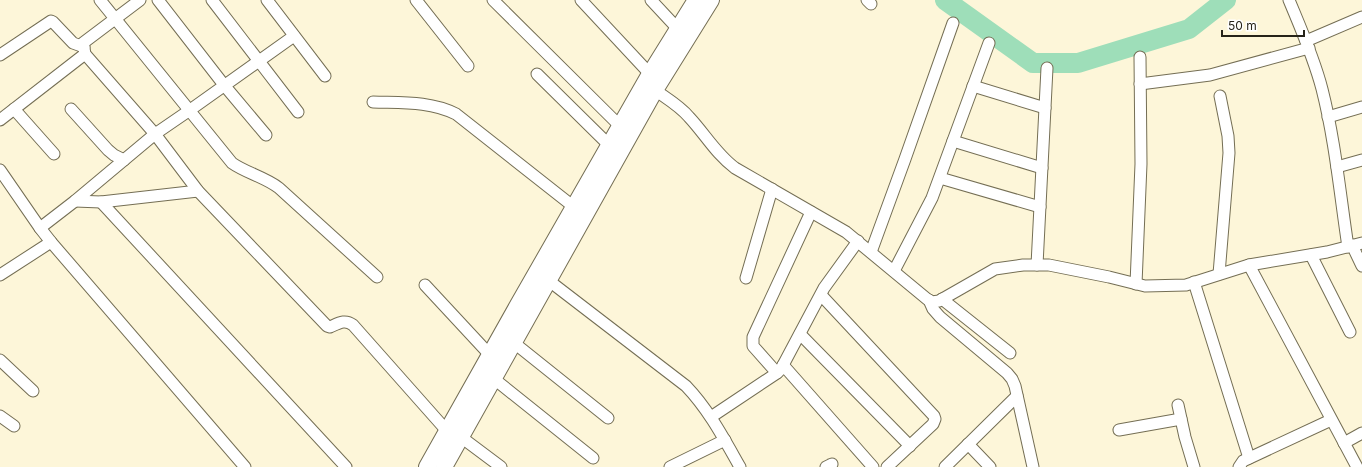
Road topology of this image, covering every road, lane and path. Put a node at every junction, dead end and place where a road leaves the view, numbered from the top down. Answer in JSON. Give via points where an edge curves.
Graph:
{"nodes":[{"id":1,"x":100,"y":0,"type":"edge"},
{"id":2,"x":140,"y":0,"type":"edge"},
{"id":3,"x":158,"y":0,"type":"edge"},
{"id":4,"x":212,"y":0,"type":"edge"},
{"id":5,"x":266,"y":0,"type":"edge"},
{"id":6,"x":416,"y":0,"type":"edge"},
{"id":7,"x":494,"y":0,"type":"edge"},
{"id":8,"x":581,"y":0,"type":"edge"},
{"id":9,"x":651,"y":0,"type":"edge"},
{"id":10,"x":696,"y":0,"type":"edge"},
{"id":11,"x":711,"y":0,"type":"edge"},
{"id":12,"x":1289,"y":0,"type":"edge"},
{"id":13,"x":1362,"y":17,"type":"edge"},
{"id":14,"x":116,"y":18,"type":"junction"},
{"id":15,"x":953,"y":23,"type":"dead end"},
{"id":16,"x":678,"y":29,"type":"junction"},
{"id":17,"x":294,"y":36,"type":"junction"},
{"id":18,"x":989,"y":43,"type":"dead end"},
{"id":19,"x":1307,"y":44,"type":"junction"},
{"id":20,"x":85,"y":50,"type":"junction"},
{"id":21,"x":0,"y":55,"type":"edge"},
{"id":22,"x":1140,"y":57,"type":"dead end"},
{"id":23,"x":259,"y":60,"type":"junction"},
{"id":24,"x":468,"y":66,"type":"dead end"},
{"id":25,"x":1047,"y":68,"type":"dead end"},
{"id":26,"x":537,"y":74,"type":"dead end"},
{"id":27,"x":650,"y":74,"type":"junction"},
{"id":28,"x":324,"y":76,"type":"dead end"},
{"id":29,"x":1140,"y":84,"type":"junction"},
{"id":30,"x":224,"y":85,"type":"junction"},
{"id":31,"x":973,"y":86,"type":"junction"},
{"id":32,"x":655,"y":90,"type":"junction"},
{"id":33,"x":1220,"y":96,"type":"dead end"},
{"id":34,"x":373,"y":102,"type":"dead end"},
{"id":35,"x":1362,"y":107,"type":"edge"},
{"id":36,"x":1045,"y":108,"type":"junction"},
{"id":37,"x":14,"y":109,"type":"junction"},
{"id":38,"x":71,"y":109,"type":"dead end"},
{"id":39,"x":190,"y":110,"type":"junction"},
{"id":40,"x":298,"y":112,"type":"dead end"},
{"id":41,"x":1328,"y":117,"type":"junction"},
{"id":42,"x":0,"y":120,"type":"edge"},
{"id":43,"x":620,"y":126,"type":"junction"},
{"id":44,"x":155,"y":134,"type":"junction"},
{"id":45,"x":266,"y":135,"type":"dead end"},
{"id":46,"x":954,"y":141,"type":"junction"},
{"id":47,"x":609,"y":146,"type":"junction"},
{"id":48,"x":54,"y":154,"type":"dead end"},
{"id":49,"x":124,"y":160,"type":"junction"},
{"id":50,"x":1362,"y":160,"type":"edge"},
{"id":51,"x":1337,"y":167,"type":"junction"},
{"id":52,"x":1042,"y":168,"type":"junction"},
{"id":53,"x":0,"y":170,"type":"edge"},
{"id":54,"x":940,"y":178,"type":"junction"},
{"id":55,"x":772,"y":189,"type":"junction"},
{"id":56,"x":198,"y":191,"type":"junction"},
{"id":57,"x":75,"y":200,"type":"junction"},
{"id":58,"x":101,"y":202,"type":"junction"},
{"id":59,"x":574,"y":207,"type":"junction"},
{"id":60,"x":1040,"y":207,"type":"junction"},
{"id":61,"x":811,"y":212,"type":"junction"},
{"id":62,"x":40,"y":228,"type":"junction"},
{"id":63,"x":51,"y":242,"type":"junction"},
{"id":64,"x":858,"y":242,"type":"junction"},
{"id":65,"x":1354,"y":245,"type":"edge"},
{"id":66,"x":871,"y":252,"type":"junction"},
{"id":67,"x":1311,"y":255,"type":"junction"},
{"id":68,"x":1037,"y":265,"type":"junction"},
{"id":69,"x":1249,"y":265,"type":"junction"},
{"id":70,"x":1362,"y":266,"type":"edge"},
{"id":71,"x":894,"y":271,"type":"junction"},
{"id":72,"x":1219,"y":274,"type":"junction"},
{"id":73,"x":0,"y":276,"type":"edge"},
{"id":74,"x":377,"y":278,"type":"dead end"},
{"id":75,"x":746,"y":278,"type":"dead end"},
{"id":76,"x":548,"y":280,"type":"junction"},
{"id":77,"x":1194,"y":282,"type":"junction"},
{"id":78,"x":1136,"y":284,"type":"junction"},
{"id":79,"x":425,"y":285,"type":"dead end"},
{"id":80,"x":821,"y":295,"type":"junction"},
{"id":81,"x":942,"y":299,"type":"junction"},
{"id":82,"x":929,"y":300,"type":"junction"},
{"id":83,"x":1350,"y":332,"type":"dead end"},
{"id":84,"x":800,"y":334,"type":"junction"},
{"id":85,"x":513,"y":342,"type":"junction"},
{"id":86,"x":1010,"y":353,"type":"dead end"},
{"id":87,"x":490,"y":355,"type":"junction"},
{"id":88,"x":0,"y":360,"type":"edge"},
{"id":89,"x":780,"y":369,"type":"junction"},
{"id":90,"x":493,"y":378,"type":"junction"},
{"id":91,"x":33,"y":391,"type":"dead end"},
{"id":92,"x":1017,"y":396,"type":"junction"},
{"id":93,"x":1178,"y":405,"type":"dead end"},
{"id":94,"x":0,"y":416,"type":"edge"},
{"id":95,"x":711,"y":416,"type":"junction"},
{"id":96,"x":608,"y":418,"type":"dead end"},
{"id":97,"x":1181,"y":419,"type":"junction"},
{"id":98,"x":1331,"y":420,"type":"junction"},
{"id":99,"x":14,"y":426,"type":"dead end"},
{"id":100,"x":1119,"y":430,"type":"dead end"},
{"id":101,"x":1362,"y":433,"type":"edge"},
{"id":102,"x":454,"y":434,"type":"junction"},
{"id":103,"x":724,"y":440,"type":"junction"},
{"id":104,"x":1344,"y":443,"type":"junction"},
{"id":105,"x":968,"y":444,"type":"junction"},
{"id":106,"x":910,"y":446,"type":"junction"},
{"id":107,"x":593,"y":458,"type":"dead end"},
{"id":108,"x":1249,"y":458,"type":"junction"},
{"id":109,"x":245,"y":467,"type":"edge"},
{"id":110,"x":346,"y":467,"type":"edge"},
{"id":111,"x":427,"y":467,"type":"edge"},
{"id":112,"x":444,"y":467,"type":"edge"},
{"id":113,"x":501,"y":467,"type":"edge"},
{"id":114,"x":670,"y":467,"type":"edge"},
{"id":115,"x":740,"y":467,"type":"edge"},
{"id":116,"x":874,"y":467,"type":"edge"},
{"id":117,"x":887,"y":467,"type":"edge"},
{"id":118,"x":945,"y":467,"type":"edge"},
{"id":119,"x":990,"y":467,"type":"edge"},
{"id":120,"x":1033,"y":467,"type":"edge"},
{"id":121,"x":1194,"y":467,"type":"edge"},
{"id":122,"x":1239,"y":467,"type":"edge"},
{"id":123,"x":1357,"y":467,"type":"edge"}],
"edges":[{"from":1,"to":14,"type":"street"},
{"from":2,"to":14,"type":"street"},
{"from":3,"to":30,"type":"street"},
{"from":4,"to":23,"type":"street"},
{"from":5,"to":17,"type":"street"},
{"from":6,"to":24,"type":"street"},
{"from":7,"to":43,"type":"street"},
{"from":8,"to":27,"type":"street"},
{"from":9,"to":16,"type":"street"},
{"from":10,"to":16,"type":"main road"},
{"from":11,"to":32,"type":"main road"},
{"from":12,"to":19,"type":"street"},
{"from":13,"to":19,"type":"street"},
{"from":14,"to":20,"type":"street","via":[[83,43]]},
{"from":14,"to":39,"type":"street"},
{"from":15,"to":66,"type":"street"},
{"from":16,"to":27,"type":"main road"},
{"from":17,"to":23,"type":"street"},
{"from":17,"to":28,"type":"street"},
{"from":18,"to":31,"type":"street"},
{"from":19,"to":29,"type":"street","via":[[1210,75]]},
{"from":19,"to":41,"type":"street","via":[[1322,88]]},
{"from":20,"to":21,"type":"street","via":[[73,43],[51,21]]},
{"from":20,"to":37,"type":"street"},
{"from":20,"to":44,"type":"street"},
{"from":22,"to":29,"type":"street"},
{"from":23,"to":30,"type":"street"},
{"from":23,"to":40,"type":"street"},
{"from":25,"to":36,"type":"street"},
{"from":26,"to":47,"type":"street"},
{"from":27,"to":43,"type":"main road"},
{"from":29,"to":78,"type":"street","via":[[1141,164]]},
{"from":30,"to":39,"type":"street"},
{"from":30,"to":45,"type":"street"},
{"from":31,"to":36,"type":"street"},
{"from":31,"to":46,"type":"street"},
{"from":32,"to":55,"type":"street","via":[[688,116],[726,161]]},
{"from":32,"to":76,"type":"main road"},
{"from":33,"to":72,"type":"street","via":[[1229,153]]},
{"from":34,"to":59,"type":"street","via":[[430,104],[456,114]]},
{"from":35,"to":41,"type":"street"},
{"from":36,"to":52,"type":"street"},
{"from":37,"to":42,"type":"street"},
{"from":37,"to":48,"type":"street"},
{"from":38,"to":49,"type":"street","via":[[108,150]]},
{"from":39,"to":44,"type":"street"},
{"from":39,"to":74,"type":"street","via":[[232,163],[279,188]]},
{"from":41,"to":51,"type":"street"},
{"from":43,"to":47,"type":"main road"},
{"from":44,"to":49,"type":"street"},
{"from":44,"to":56,"type":"street"},
{"from":46,"to":52,"type":"street"},
{"from":46,"to":54,"type":"street"},
{"from":47,"to":59,"type":"main road"},
{"from":49,"to":57,"type":"street"},
{"from":50,"to":51,"type":"street"},
{"from":51,"to":65,"type":"street"},
{"from":52,"to":60,"type":"street"},
{"from":53,"to":62,"type":"street"},
{"from":54,"to":60,"type":"street"},
{"from":54,"to":71,"type":"street"},
{"from":55,"to":61,"type":"street"},
{"from":55,"to":75,"type":"street"},
{"from":56,"to":58,"type":"street"},
{"from":56,"to":102,"type":"street","via":[[327,326],[346,321],[353,325]]},
{"from":57,"to":58,"type":"street"},
{"from":57,"to":62,"type":"street"},
{"from":58,"to":110,"type":"street"},
{"from":59,"to":87,"type":"main road"},
{"from":60,"to":68,"type":"street"},
{"from":61,"to":64,"type":"street"},
{"from":61,"to":89,"type":"street","via":[[753,337],[753,346]]},
{"from":62,"to":63,"type":"street"},
{"from":63,"to":73,"type":"street"},
{"from":63,"to":109,"type":"street"},
{"from":64,"to":66,"type":"street"},
{"from":64,"to":80,"type":"street"},
{"from":65,"to":67,"type":"street"},
{"from":65,"to":70,"type":"street"},
{"from":66,"to":71,"type":"street"},
{"from":67,"to":69,"type":"street"},
{"from":67,"to":83,"type":"street"},
{"from":68,"to":78,"type":"street","via":[[1049,265]]},
{"from":68,"to":81,"type":"street","via":[[995,269]]},
{"from":69,"to":72,"type":"street"},
{"from":69,"to":98,"type":"street"},
{"from":71,"to":82,"type":"street"},
{"from":72,"to":77,"type":"street"},
{"from":76,"to":85,"type":"main road"},
{"from":76,"to":95,"type":"street","via":[[686,386]]},
{"from":77,"to":78,"type":"street","via":[[1186,285]]},
{"from":77,"to":108,"type":"street"},
{"from":79,"to":87,"type":"street"},
{"from":80,"to":84,"type":"street"},
{"from":80,"to":106,"type":"street","via":[[934,416],[933,424]]},
{"from":81,"to":82,"type":"street","via":[[932,302]]},
{"from":81,"to":86,"type":"street"},
{"from":82,"to":92,"type":"street","via":[[940,317],[1007,373],[1012,379]]},
{"from":84,"to":89,"type":"street"},
{"from":84,"to":106,"type":"street"},
{"from":85,"to":90,"type":"main road"},
{"from":85,"to":96,"type":"street"},
{"from":87,"to":102,"type":"main road"},
{"from":88,"to":91,"type":"street"},
{"from":89,"to":95,"type":"street"},
{"from":89,"to":116,"type":"street"},
{"from":90,"to":102,"type":"main road"},
{"from":90,"to":107,"type":"street"},
{"from":92,"to":105,"type":"street"},
{"from":92,"to":120,"type":"street"},
{"from":93,"to":97,"type":"street"},
{"from":94,"to":99,"type":"street"},
{"from":95,"to":103,"type":"street"},
{"from":97,"to":100,"type":"street"},
{"from":97,"to":121,"type":"street"},
{"from":98,"to":104,"type":"street"},
{"from":98,"to":108,"type":"street"},
{"from":101,"to":104,"type":"street"},
{"from":102,"to":111,"type":"main road"},
{"from":102,"to":112,"type":"main road"},
{"from":102,"to":113,"type":"street"},
{"from":103,"to":114,"type":"street"},
{"from":103,"to":115,"type":"street"},
{"from":104,"to":123,"type":"street"},
{"from":105,"to":118,"type":"street"},
{"from":105,"to":119,"type":"street"},
{"from":106,"to":117,"type":"street"},
{"from":108,"to":122,"type":"street"}]}
